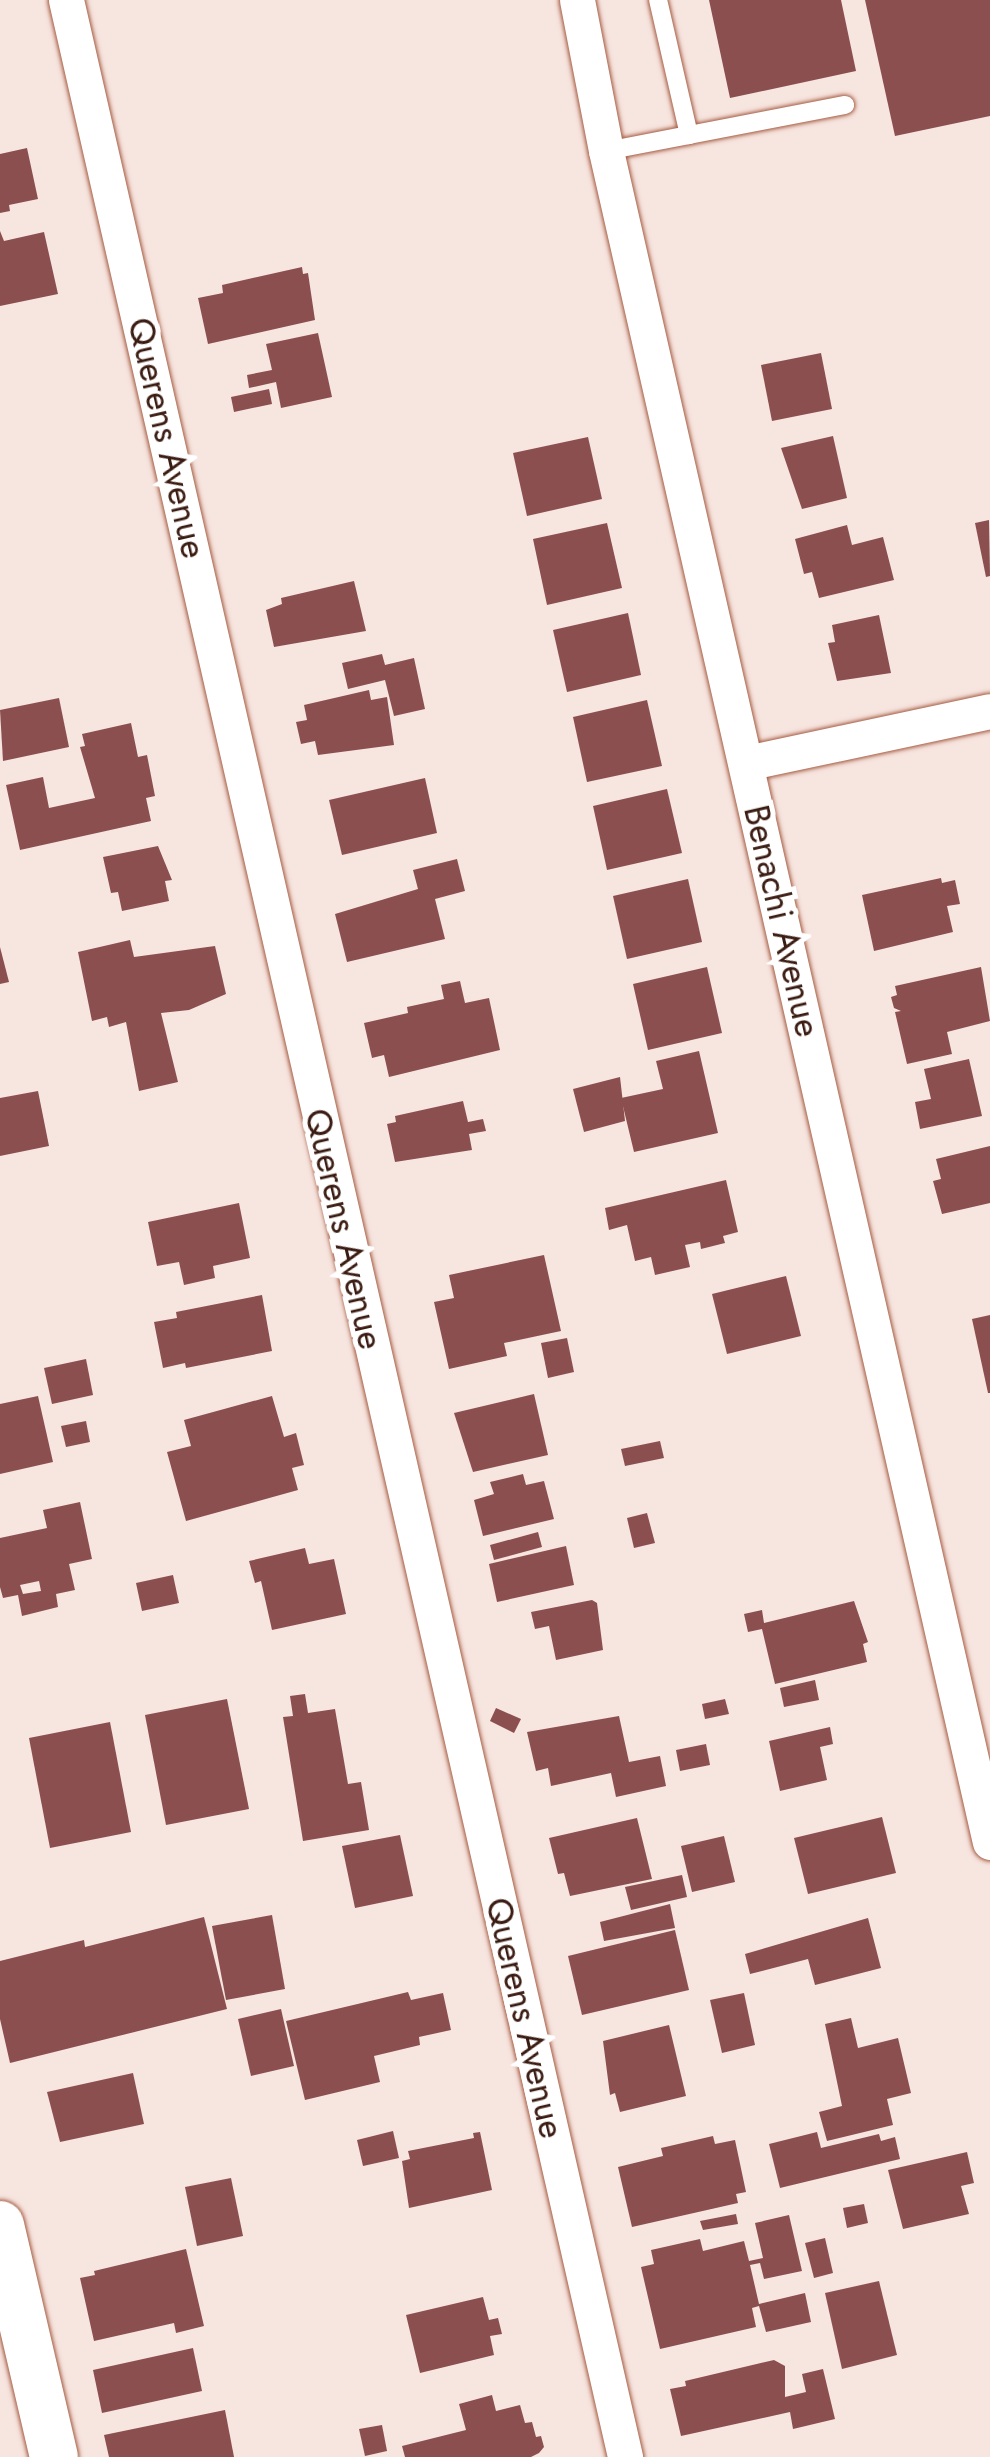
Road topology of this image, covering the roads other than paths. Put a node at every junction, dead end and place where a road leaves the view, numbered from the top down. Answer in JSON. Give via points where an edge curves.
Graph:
{"nodes":[{"id":1,"x":66,"y":0,"type":"edge"},
{"id":2,"x":577,"y":0,"type":"edge"},
{"id":3,"x":658,"y":0,"type":"edge"},
{"id":4,"x":845,"y":104,"type":"dead end"},
{"id":5,"x":688,"y":135,"type":"junction"},
{"id":6,"x":606,"y":151,"type":"junction"},
{"id":7,"x":990,"y":711,"type":"edge"},
{"id":8,"x":746,"y":763,"type":"junction"},
{"id":9,"x":990,"y":1842,"type":"edge"},
{"id":10,"x":2,"y":2242,"type":"edge"},
{"id":11,"x":54,"y":2457,"type":"edge"},
{"id":12,"x":625,"y":2457,"type":"edge"}],
"edges":[{"from":1,"to":12,"type":"street","name":"Querens Avenue"},
{"from":2,"to":6,"type":"street","name":"Benachi Avenue"},
{"from":3,"to":5,"type":"lane"},
{"from":4,"to":5,"type":"lane"},
{"from":5,"to":6,"type":"lane"},
{"from":6,"to":8,"type":"street","name":"Benachi Avenue"},
{"from":7,"to":8,"type":"street"},
{"from":8,"to":9,"type":"street","name":"Benachi Avenue"},
{"from":10,"to":11,"type":"main road"}]}
